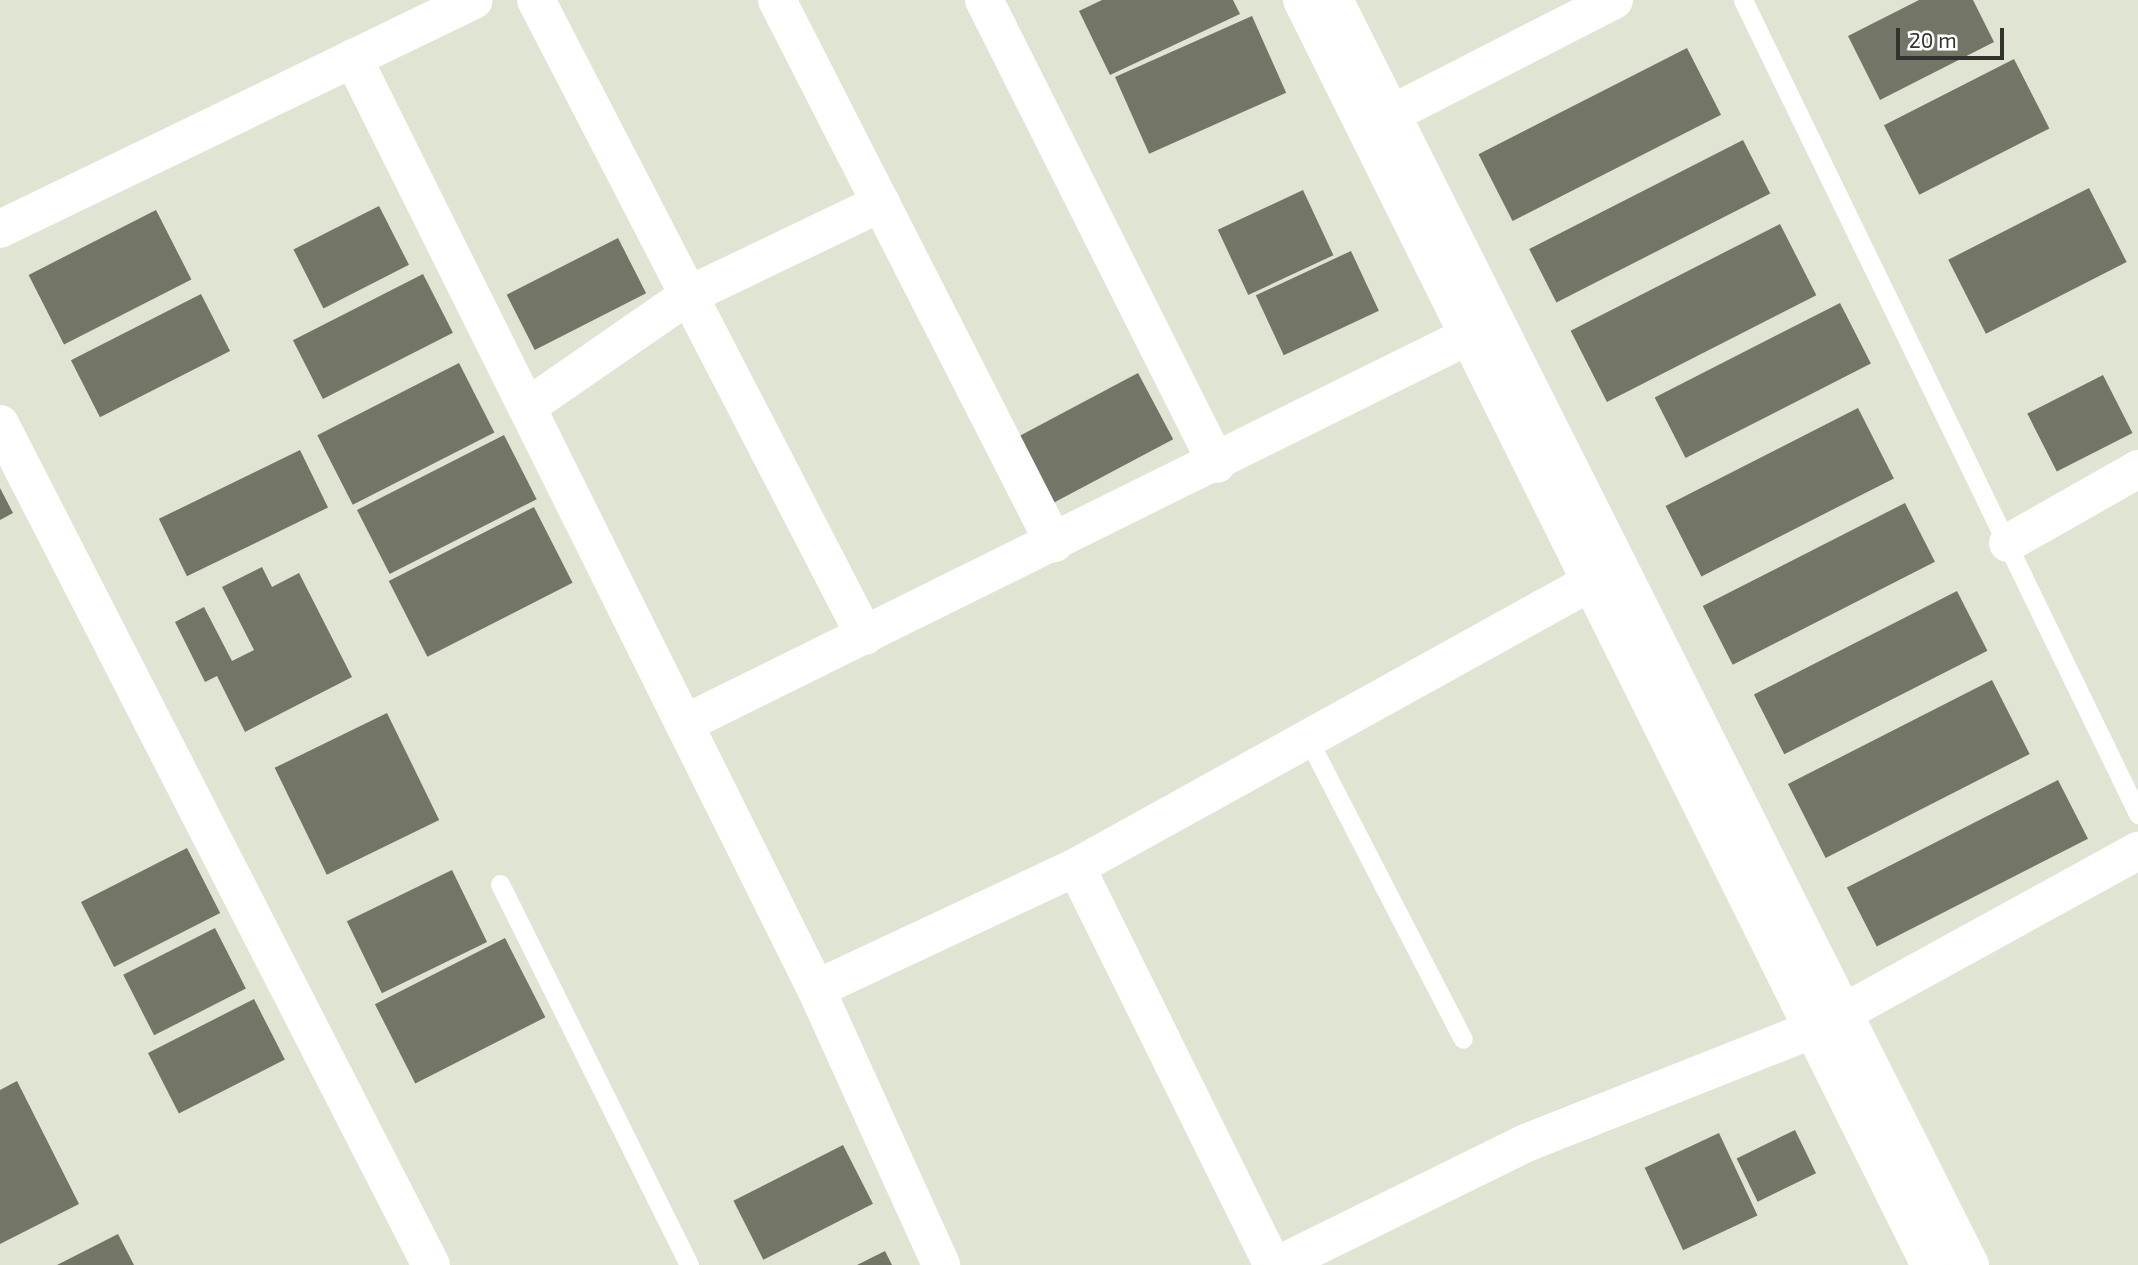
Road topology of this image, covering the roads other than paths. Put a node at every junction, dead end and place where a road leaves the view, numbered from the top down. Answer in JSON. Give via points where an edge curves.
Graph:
{"nodes":[{"id":1,"x":536,"y":0,"type":"edge"},
{"id":2,"x":777,"y":0,"type":"edge"},
{"id":3,"x":984,"y":0,"type":"edge"},
{"id":4,"x":1302,"y":0,"type":"edge"},
{"id":5,"x":1334,"y":0,"type":"edge"},
{"id":6,"x":1614,"y":0,"type":"edge"},
{"id":7,"x":1744,"y":0,"type":"edge"},
{"id":8,"x":462,"y":3,"type":"edge"},
{"id":9,"x":353,"y":58,"type":"junction"},
{"id":10,"x":1379,"y":120,"type":"junction"},
{"id":11,"x":881,"y":203,"type":"junction"},
{"id":12,"x":0,"y":229,"type":"edge"},
{"id":13,"x":689,"y":295,"type":"junction"},
{"id":14,"x":1466,"y":337,"type":"junction"},
{"id":15,"x":527,"y":407,"type":"junction"},
{"id":16,"x":0,"y":424,"type":"edge"},
{"id":17,"x":1217,"y":464,"type":"junction"},
{"id":18,"x":2138,"y":469,"type":"edge"},
{"id":19,"x":1054,"y":543,"type":"junction"},
{"id":20,"x":2008,"y":543,"type":"junction"},
{"id":21,"x":1604,"y":576,"type":"junction"},
{"id":22,"x":865,"y":636,"type":"junction"},
{"id":23,"x":684,"y":724,"type":"junction"},
{"id":24,"x":1309,"y":741,"type":"junction"},
{"id":25,"x":2138,"y":814,"type":"edge"},
{"id":26,"x":2138,"y":851,"type":"edge"},
{"id":27,"x":1076,"y":867,"type":"junction"},
{"id":28,"x":500,"y":884,"type":"dead end"},
{"id":29,"x":816,"y":989,"type":"junction"},
{"id":30,"x":1830,"y":1020,"type":"junction"},
{"id":31,"x":1463,"y":1039,"type":"dead end"},
{"id":32,"x":431,"y":1265,"type":"edge"},
{"id":33,"x":689,"y":1265,"type":"edge"},
{"id":34,"x":941,"y":1265,"type":"edge"},
{"id":35,"x":1273,"y":1265,"type":"edge"},
{"id":36,"x":1279,"y":1265,"type":"edge"},
{"id":37,"x":1930,"y":1265,"type":"edge"},
{"id":38,"x":1970,"y":1265,"type":"edge"}],
"edges":[{"from":1,"to":13,"type":"street"},
{"from":2,"to":11,"type":"street"},
{"from":3,"to":17,"type":"street"},
{"from":4,"to":10,"type":"street"},
{"from":5,"to":10,"type":"street"},
{"from":6,"to":10,"type":"street"},
{"from":7,"to":20,"type":"lane"},
{"from":8,"to":9,"type":"street"},
{"from":9,"to":12,"type":"street"},
{"from":9,"to":15,"type":"street"},
{"from":10,"to":14,"type":"street"},
{"from":10,"to":21,"type":"street"},
{"from":11,"to":13,"type":"street"},
{"from":11,"to":19,"type":"street"},
{"from":13,"to":15,"type":"street"},
{"from":13,"to":22,"type":"street"},
{"from":14,"to":17,"type":"street"},
{"from":14,"to":21,"type":"street"},
{"from":15,"to":23,"type":"street"},
{"from":16,"to":32,"type":"street"},
{"from":17,"to":19,"type":"street"},
{"from":18,"to":20,"type":"street"},
{"from":19,"to":22,"type":"street"},
{"from":20,"to":25,"type":"lane"},
{"from":21,"to":24,"type":"street"},
{"from":21,"to":30,"type":"street"},
{"from":22,"to":23,"type":"street"},
{"from":23,"to":29,"type":"street"},
{"from":24,"to":27,"type":"street"},
{"from":24,"to":31,"type":"lane"},
{"from":26,"to":30,"type":"street"},
{"from":27,"to":29,"type":"street"},
{"from":27,"to":35,"type":"street"},
{"from":28,"to":33,"type":"lane"},
{"from":29,"to":34,"type":"street"},
{"from":30,"to":36,"type":"street","via":[[1526,1143]]},
{"from":30,"to":37,"type":"street"},
{"from":30,"to":38,"type":"street"}]}
